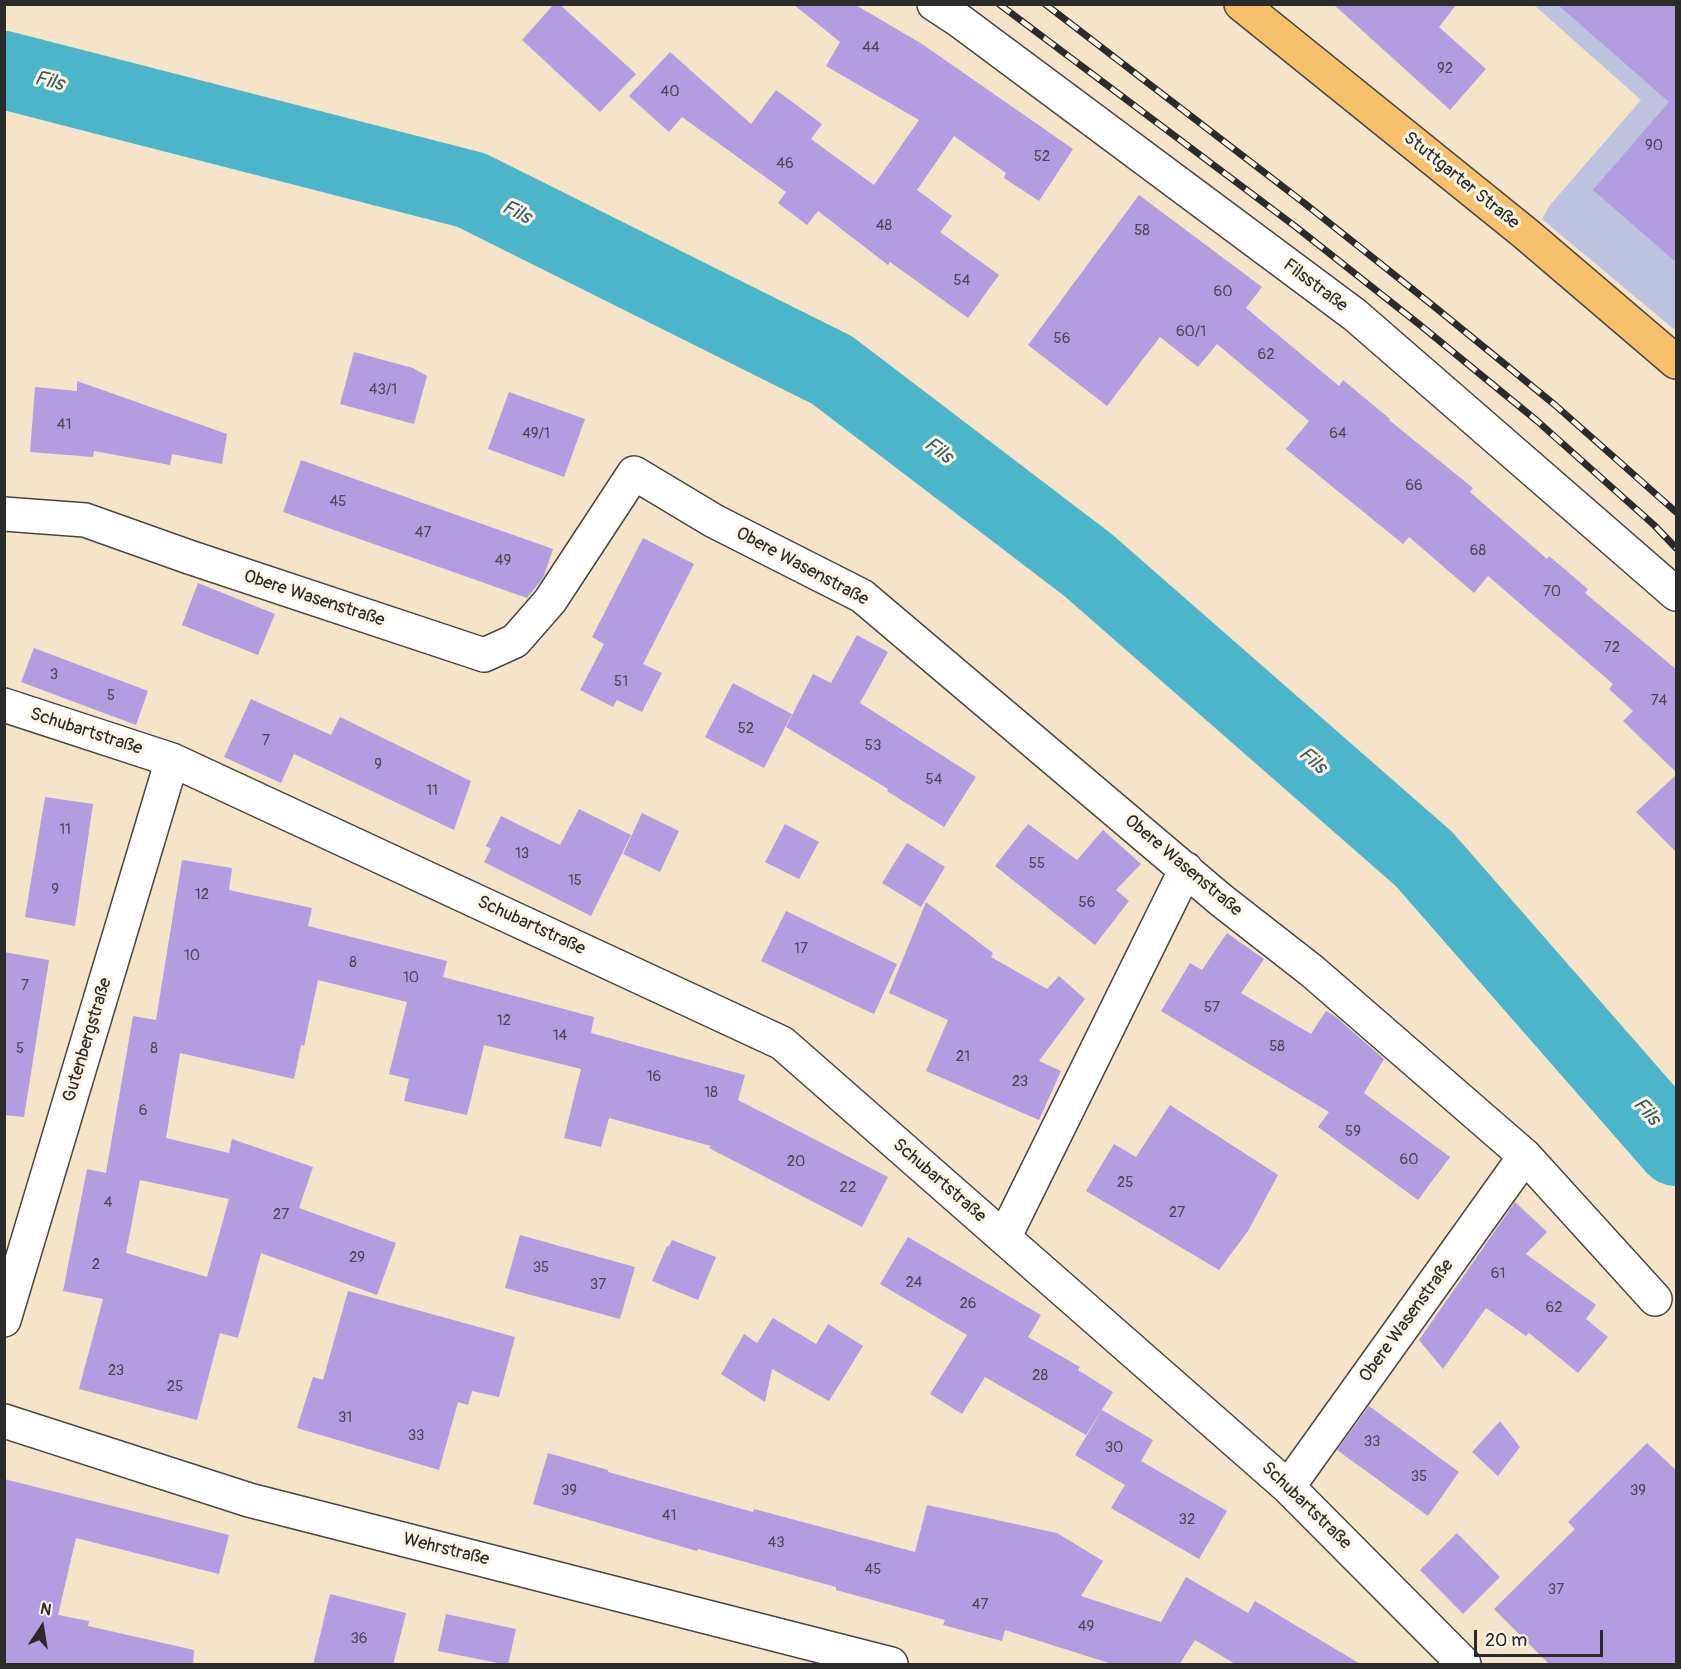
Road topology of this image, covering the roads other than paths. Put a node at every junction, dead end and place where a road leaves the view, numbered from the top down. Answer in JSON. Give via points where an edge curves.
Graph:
{"nodes":[{"id":1,"x":934,"y":4,"type":"edge"},
{"id":2,"x":1241,"y":4,"type":"edge"},
{"id":3,"x":1677,"y":362,"type":"edge"},
{"id":4,"x":4,"y":514,"type":"edge"},
{"id":5,"x":1677,"y":594,"type":"edge"},
{"id":6,"x":4,"y":705,"type":"edge"},
{"id":7,"x":172,"y":760,"type":"junction"},
{"id":8,"x":1186,"y":869,"type":"junction"},
{"id":9,"x":1525,"y":1156,"type":"junction"},
{"id":10,"x":1004,"y":1238,"type":"junction"},
{"id":11,"x":1655,"y":1299,"type":"dead end"},
{"id":12,"x":4,"y":1320,"type":"edge"},
{"id":13,"x":4,"y":1421,"type":"edge"},
{"id":14,"x":1288,"y":1487,"type":"junction"},
{"id":15,"x":891,"y":1665,"type":"edge"},
{"id":16,"x":1464,"y":1665,"type":"edge"}],
"edges":[{"from":1,"to":5,"type":"street","name":"Filsstraße","via":[[1355,315]]},
{"from":2,"to":3,"type":"main road","name":"Stuttgarter Straße","via":[[1525,233]]},
{"from":4,"to":8,"type":"street","name":"Obere Wasenstraße","via":[[85,520],[484,655],[515,640],[550,601],[634,473],[714,521],[862,596]]},
{"from":6,"to":7,"type":"street","name":"Schubartstraße"},
{"from":7,"to":10,"type":"street","name":"Schubartstraße","via":[[782,1043]]},
{"from":7,"to":12,"type":"street","name":"Gutenbergstraße"},
{"from":8,"to":9,"type":"street","name":"Obere Wasenstraße","via":[[1312,971]]},
{"from":8,"to":10,"type":"street","name":"Schubartstraße"},
{"from":9,"to":11,"type":"street","name":"Obere Wasenstraße"},
{"from":9,"to":14,"type":"street","name":"Obere Wasenstraße"},
{"from":10,"to":14,"type":"street","name":"Schubartstraße"},
{"from":13,"to":15,"type":"street","name":"Wehrstraße","via":[[249,1500]]},
{"from":14,"to":16,"type":"street","name":"Schubartstraße"}]}
